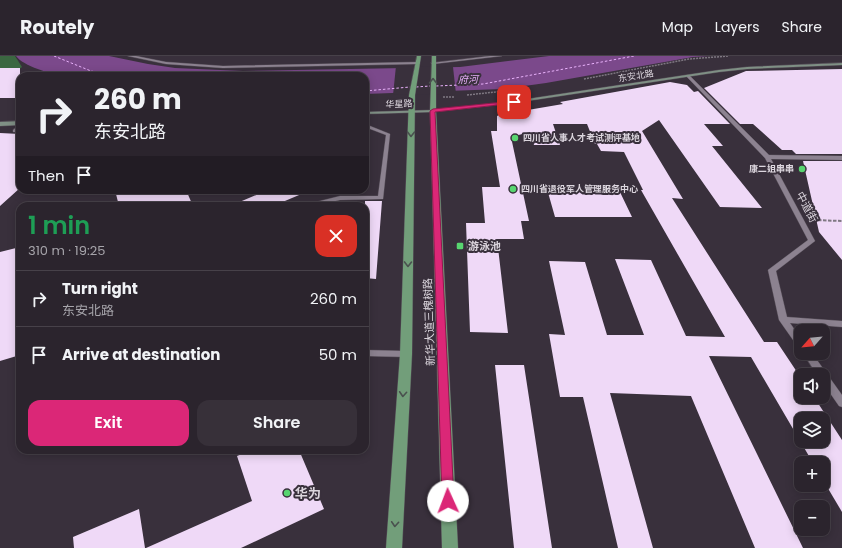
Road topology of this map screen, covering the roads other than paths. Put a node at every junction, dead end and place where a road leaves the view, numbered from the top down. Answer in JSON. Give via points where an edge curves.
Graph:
{"nodes":[{"id":1,"x":130,"y":56,"type":"edge"},
{"id":2,"x":419,"y":56,"type":"edge"},
{"id":3,"x":434,"y":56,"type":"edge"},
{"id":4,"x":500,"y":56,"type":"edge"},
{"id":5,"x":433,"y":64,"type":"junction"},
{"id":6,"x":842,"y":64,"type":"edge"},
{"id":7,"x":418,"y":65,"type":"junction"},
{"id":8,"x":688,"y":76,"type":"junction"},
{"id":9,"x":412,"y":111,"type":"junction"},
{"id":10,"x":433,"y":111,"type":"junction"},
{"id":11,"x":369,"y":113,"type":"edge"},
{"id":12,"x":16,"y":123,"type":"edge"},
{"id":13,"x":0,"y":124,"type":"edge"},
{"id":14,"x":369,"y":127,"type":"edge"},
{"id":15,"x":767,"y":157,"type":"junction"},
{"id":16,"x":842,"y":158,"type":"edge"},
{"id":17,"x":323,"y":202,"type":"edge"},
{"id":18,"x":784,"y":320,"type":"junction"},
{"id":19,"x":842,"y":324,"type":"edge"},
{"id":20,"x":794,"y":335,"type":"edge"},
{"id":21,"x":369,"y":353,"type":"edge"},
{"id":22,"x":406,"y":354,"type":"junction"},
{"id":23,"x":830,"y":386,"type":"edge"},
{"id":24,"x":842,"y":403,"type":"edge"},
{"id":25,"x":394,"y":548,"type":"edge"},
{"id":26,"x":450,"y":548,"type":"edge"}],
"edges":[{"from":1,"to":7,"type":"street","via":[[166,63],[223,67]]},
{"from":2,"to":7,"type":"main road","name":"新华大道三槐树路"},
{"from":3,"to":5,"type":"main road","name":"新华大道三槐树路"},
{"from":4,"to":5,"type":"lane"},
{"from":10,"to":5,"type":"main road","name":"新华大道三槐树路","one_way":true},
{"from":6,"to":8,"type":"street","name":"东安北路","via":[[747,68]]},
{"from":7,"to":9,"type":"main road","name":"新华大道三槐树路","via":[[412,95]]},
{"from":8,"to":10,"type":"street","name":"东安北路","via":[[514,102]]},
{"from":8,"to":15,"type":"street","name":"中道街"},
{"from":9,"to":10,"type":"street","name":"华星路"},
{"from":9,"to":11,"type":"street","name":"华星路"},
{"from":9,"to":22,"type":"main road","name":"新华大道三槐树路","one_way":true},
{"from":10,"to":26,"type":"main road","name":"新华大道三槐树路"},
{"from":12,"to":13,"type":"street"},
{"from":14,"to":17,"type":"lane","via":[[388,134],[381,198],[340,198]]},
{"from":15,"to":16,"type":"street"},
{"from":15,"to":18,"type":"street","name":"中道街","via":[[812,241],[772,270]]},
{"from":18,"to":19,"type":"street"},
{"from":18,"to":20,"type":"street","name":"中道街"},
{"from":21,"to":22,"type":"lane"},
{"from":22,"to":25,"type":"main road","name":"新华大道三槐树路","one_way":true},
{"from":23,"to":24,"type":"street"}]}
